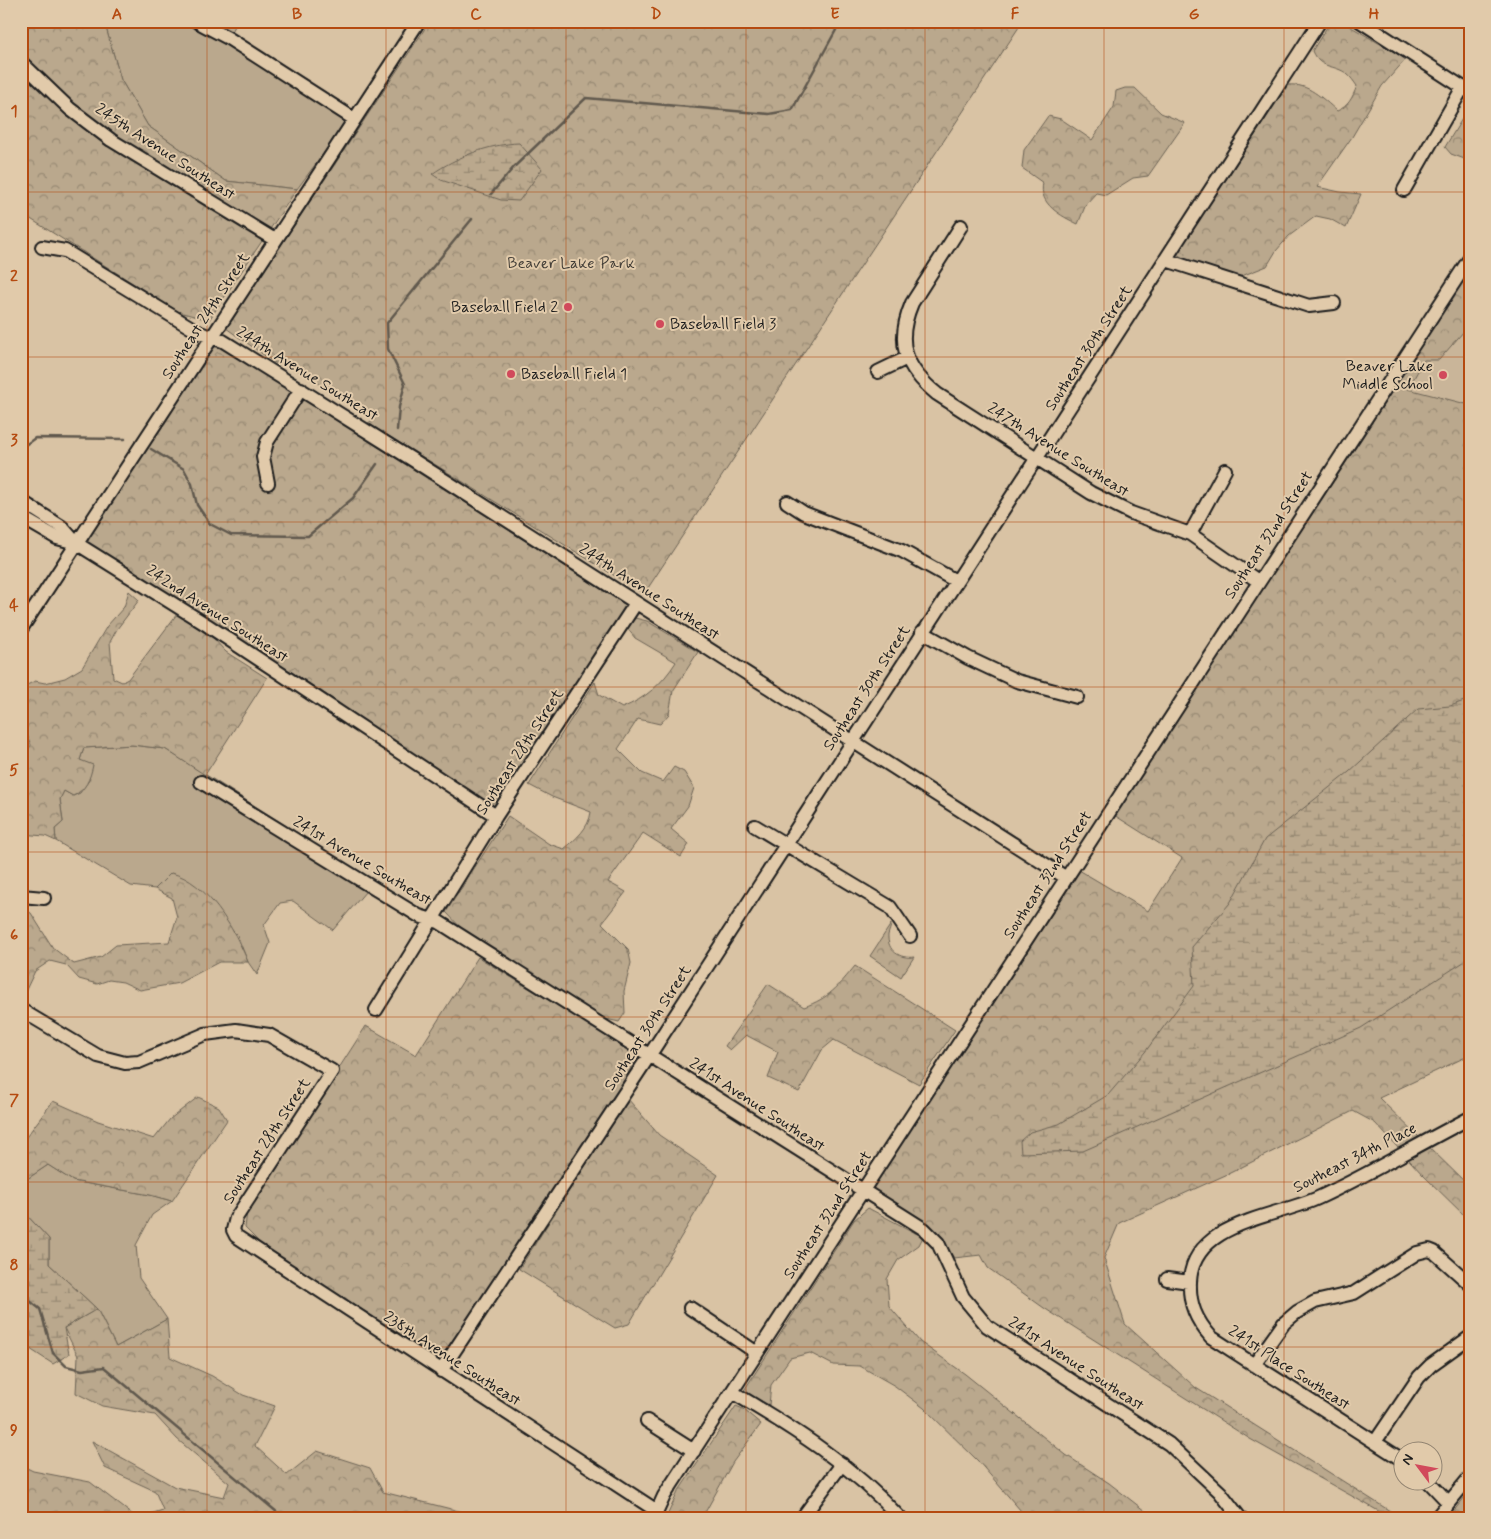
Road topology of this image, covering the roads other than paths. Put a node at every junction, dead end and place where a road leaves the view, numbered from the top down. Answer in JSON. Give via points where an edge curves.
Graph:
{"nodes":[{"id":1,"x":196,"y":21,"type":"edge"},
{"id":2,"x":419,"y":21,"type":"edge"},
{"id":3,"x":1320,"y":21,"type":"edge"},
{"id":4,"x":1360,"y":21,"type":"edge"},
{"id":5,"x":21,"y":62,"type":"edge"},
{"id":6,"x":1466,"y":90,"type":"edge"},
{"id":7,"x":354,"y":119,"type":"junction"},
{"id":8,"x":1404,"y":190,"type":"dead end"},
{"id":9,"x":961,"y":226,"type":"dead end"},
{"id":10,"x":275,"y":240,"type":"junction"},
{"id":11,"x":42,"y":247,"type":"dead end"},
{"id":12,"x":1470,"y":258,"type":"edge"},
{"id":13,"x":1166,"y":260,"type":"junction"},
{"id":14,"x":1334,"y":303,"type":"dead end"},
{"id":15,"x":212,"y":337,"type":"junction"},
{"id":16,"x":907,"y":358,"type":"junction"},
{"id":17,"x":878,"y":372,"type":"dead end"},
{"id":18,"x":301,"y":389,"type":"junction"},
{"id":19,"x":1036,"y":457,"type":"junction"},
{"id":20,"x":1225,"y":470,"type":"dead end"},
{"id":21,"x":268,"y":483,"type":"dead end"},
{"id":22,"x":21,"y":501,"type":"edge"},
{"id":23,"x":787,"y":502,"type":"dead end"},
{"id":24,"x":21,"y":517,"type":"edge"},
{"id":25,"x":1190,"y":534,"type":"junction"},
{"id":26,"x":76,"y":543,"type":"junction"},
{"id":27,"x":956,"y":581,"type":"junction"},
{"id":28,"x":1258,"y":581,"type":"junction"},
{"id":29,"x":636,"y":604,"type":"junction"},
{"id":30,"x":21,"y":629,"type":"edge"},
{"id":31,"x":922,"y":632,"type":"junction"},
{"id":32,"x":1077,"y":697,"type":"dead end"},
{"id":33,"x":853,"y":740,"type":"junction"},
{"id":34,"x":201,"y":782,"type":"dead end"},
{"id":35,"x":496,"y":816,"type":"junction"},
{"id":36,"x":755,"y":826,"type":"dead end"},
{"id":37,"x":785,"y":845,"type":"junction"},
{"id":38,"x":1066,"y":878,"type":"junction"},
{"id":39,"x":21,"y":896,"type":"edge"},
{"id":40,"x":44,"y":898,"type":"dead end"},
{"id":41,"x":431,"y":920,"type":"junction"},
{"id":42,"x":910,"y":936,"type":"dead end"},
{"id":43,"x":21,"y":1010,"type":"edge"},
{"id":44,"x":376,"y":1010,"type":"dead end"},
{"id":45,"x":650,"y":1056,"type":"junction"},
{"id":46,"x":1470,"y":1118,"type":"edge"},
{"id":47,"x":862,"y":1192,"type":"junction"},
{"id":48,"x":233,"y":1230,"type":"joint"},
{"id":49,"x":1167,"y":1279,"type":"dead end"},
{"id":50,"x":1190,"y":1280,"type":"junction"},
{"id":51,"x":1470,"y":1284,"type":"edge"},
{"id":52,"x":690,"y":1308,"type":"dead end"},
{"id":53,"x":1470,"y":1337,"type":"edge"},
{"id":54,"x":757,"y":1353,"type":"junction"},
{"id":55,"x":1254,"y":1365,"type":"junction"},
{"id":56,"x":441,"y":1371,"type":"junction"},
{"id":57,"x":732,"y":1392,"type":"junction"},
{"id":58,"x":647,"y":1421,"type":"dead end"},
{"id":59,"x":1375,"y":1442,"type":"junction"},
{"id":60,"x":694,"y":1451,"type":"junction"},
{"id":61,"x":1394,"y":1454,"type":"edge"},
{"id":62,"x":842,"y":1464,"type":"junction"},
{"id":63,"x":1470,"y":1477,"type":"edge"},
{"id":64,"x":1438,"y":1492,"type":"edge"},
{"id":65,"x":1448,"y":1502,"type":"junction"},
{"id":66,"x":655,"y":1514,"type":"edge"},
{"id":67,"x":802,"y":1518,"type":"edge"},
{"id":68,"x":900,"y":1518,"type":"edge"},
{"id":69,"x":1240,"y":1518,"type":"edge"},
{"id":70,"x":1436,"y":1518,"type":"edge"}],
"edges":[{"from":1,"to":7,"type":"street"},
{"from":2,"to":7,"type":"street","name":"Southeast 24th Street"},
{"from":3,"to":13,"type":"street","name":"Southeast 30th Street"},
{"from":4,"to":6,"type":"street"},
{"from":5,"to":10,"type":"street","name":"245th Avenue Southeast","via":[[70,109],[111,140]]},
{"from":6,"to":8,"type":"street"},
{"from":7,"to":10,"type":"street","name":"Southeast 24th Street"},
{"from":9,"to":16,"type":"street","via":[[906,316],[904,340]]},
{"from":10,"to":15,"type":"street","name":"Southeast 24th Street"},
{"from":11,"to":15,"type":"street","name":"244th Avenue Southeast","via":[[65,251],[200,333]]},
{"from":12,"to":28,"type":"street","name":"Southeast 32nd Street"},
{"from":13,"to":14,"type":"street","via":[[1309,306]]},
{"from":13,"to":19,"type":"street","name":"Southeast 30th Street"},
{"from":15,"to":18,"type":"street","name":"244th Avenue Southeast"},
{"from":15,"to":26,"type":"street","name":"Southeast 24th Street"},
{"from":16,"to":17,"type":"street"},
{"from":16,"to":19,"type":"street","name":"247th Avenue Southeast","via":[[915,374],[937,394]]},
{"from":18,"to":21,"type":"street","via":[[268,442],[263,457]]},
{"from":18,"to":29,"type":"street","name":"244th Avenue Southeast"},
{"from":19,"to":25,"type":"street","name":"247th Avenue Southeast","via":[[1113,505]]},
{"from":19,"to":27,"type":"street","name":"Southeast 30th Street"},
{"from":20,"to":25,"type":"street"},
{"from":22,"to":26,"type":"street","name":"242nd Avenue Southeast","via":[[62,526]]},
{"from":23,"to":27,"type":"street","via":[[804,513],[902,551]]},
{"from":24,"to":26,"type":"street","name":"242nd Avenue Southeast","via":[[57,538]]},
{"from":25,"to":28,"type":"street","name":"247th Avenue Southeast"},
{"from":26,"to":30,"type":"street","name":"Southeast 24th Street"},
{"from":26,"to":35,"type":"street","name":"242nd Avenue Southeast"},
{"from":27,"to":31,"type":"street","name":"Southeast 30th Street"},
{"from":28,"to":38,"type":"street","name":"Southeast 32nd Street"},
{"from":29,"to":33,"type":"street","name":"244th Avenue Southeast"},
{"from":29,"to":35,"type":"street","name":"Southeast 28th Street"},
{"from":31,"to":32,"type":"street","via":[[1017,681]]},
{"from":31,"to":33,"type":"street","name":"Southeast 30th Street"},
{"from":33,"to":37,"type":"street","name":"Southeast 30th Street"},
{"from":33,"to":38,"type":"street","name":"244th Avenue Southeast"},
{"from":34,"to":41,"type":"street","name":"241st Avenue Southeast","via":[[418,916]]},
{"from":35,"to":41,"type":"street","name":"Southeast 28th Street"},
{"from":36,"to":37,"type":"street"},
{"from":37,"to":42,"type":"street","via":[[890,907]]},
{"from":37,"to":45,"type":"street","name":"Southeast 30th Street"},
{"from":38,"to":47,"type":"street","name":"Southeast 32nd Street"},
{"from":39,"to":40,"type":"street"},
{"from":41,"to":44,"type":"street","name":"Southeast 28th Street"},
{"from":41,"to":45,"type":"street","name":"241st Avenue Southeast","via":[[439,922]]},
{"from":43,"to":48,"type":"street","name":"Southeast 28th Street","via":[[98,1056],[125,1063],[139,1062],[204,1034],[236,1030],[268,1035],[332,1071],[236,1218]]},
{"from":45,"to":47,"type":"street","name":"241st Avenue Southeast"},
{"from":45,"to":56,"type":"street","name":"Southeast 30th Street"},
{"from":46,"to":50,"type":"street","name":"Southeast 34th Place","via":[[1316,1199],[1229,1228],[1206,1246],[1196,1261]]},
{"from":47,"to":54,"type":"street","name":"Southeast 32nd Street"},
{"from":47,"to":69,"type":"street","name":"241st Avenue Southeast","via":[[914,1222],[938,1243],[963,1297],[987,1326],[1169,1444],[1220,1492]]},
{"from":48,"to":56,"type":"street","name":"238th Avenue Southeast","via":[[236,1236]]},
{"from":49,"to":50,"type":"street"},
{"from":50,"to":55,"type":"street","name":"241st Place Southeast","via":[[1193,1310],[1203,1328],[1223,1346]]},
{"from":51,"to":55,"type":"street","via":[[1430,1250],[1417,1253],[1354,1293],[1315,1302],[1298,1312],[1284,1323]]},
{"from":52,"to":54,"type":"street"},
{"from":53,"to":59,"type":"street","via":[[1420,1377]]},
{"from":54,"to":57,"type":"street","name":"Southeast 32nd Street"},
{"from":55,"to":59,"type":"street","name":"241st Place Southeast"},
{"from":56,"to":66,"type":"street","name":"238th Avenue Southeast"},
{"from":57,"to":60,"type":"street","name":"Southeast 32nd Street"},
{"from":57,"to":62,"type":"street","via":[[790,1426]]},
{"from":58,"to":60,"type":"street"},
{"from":59,"to":61,"type":"street","name":"241st Place Southeast"},
{"from":60,"to":66,"type":"street","name":"Southeast 32nd Street"},
{"from":62,"to":67,"type":"street"},
{"from":62,"to":68,"type":"street"},
{"from":63,"to":65,"type":"street"},
{"from":64,"to":65,"type":"street"},
{"from":65,"to":70,"type":"street"}]}
